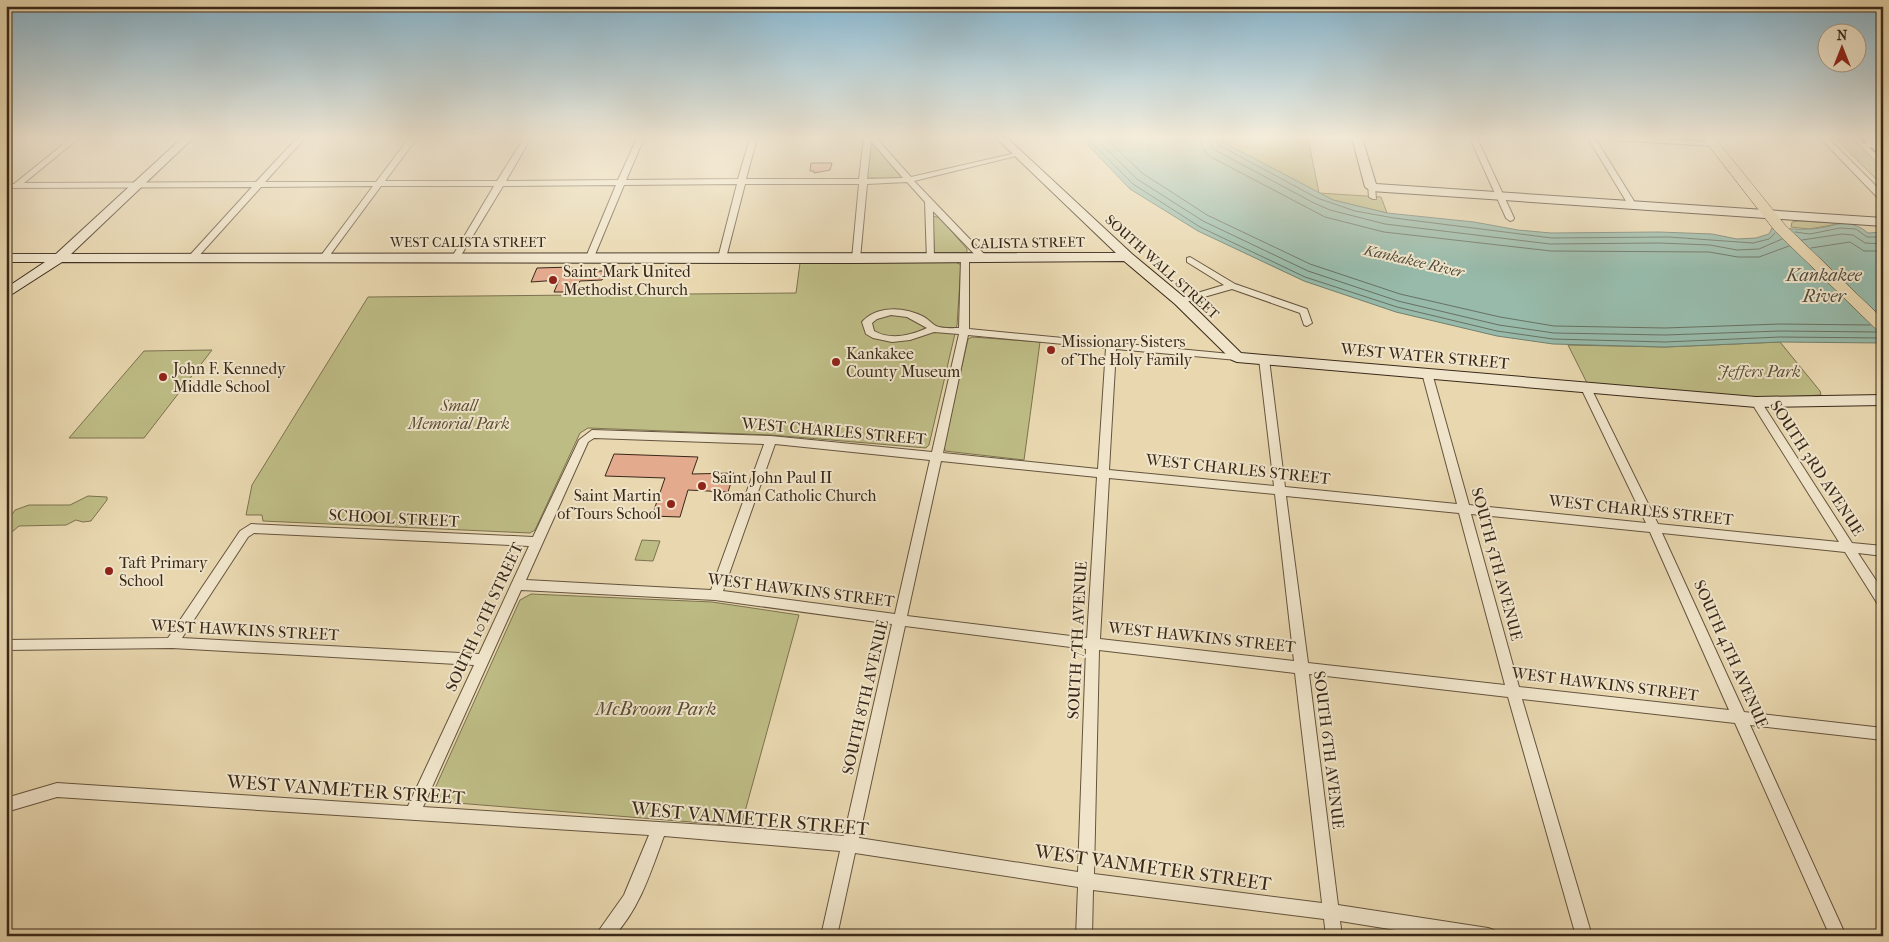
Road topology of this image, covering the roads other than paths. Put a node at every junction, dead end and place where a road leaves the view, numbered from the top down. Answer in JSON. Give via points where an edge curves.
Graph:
{"nodes":[{"id":1,"x":21,"y":182,"type":"edge"},
{"id":2,"x":140,"y":182,"type":"edge"},
{"id":3,"x":262,"y":182,"type":"edge"},
{"id":4,"x":741,"y":182,"type":"junction"},
{"id":5,"x":863,"y":182,"type":"joint"},
{"id":6,"x":912,"y":182,"type":"edge"},
{"id":7,"x":1049,"y":182,"type":"edge"},
{"id":8,"x":1369,"y":182,"type":"edge"},
{"id":9,"x":1493,"y":182,"type":"edge"},
{"id":10,"x":1618,"y":182,"type":"edge"},
{"id":11,"x":1744,"y":182,"type":"edge"},
{"id":12,"x":1867,"y":182,"type":"edge"},
{"id":13,"x":500,"y":183,"type":"junction"},
{"id":14,"x":621,"y":183,"type":"junction"},
{"id":15,"x":379,"y":184,"type":"junction"},
{"id":16,"x":137,"y":185,"type":"junction"},
{"id":17,"x":259,"y":185,"type":"junction"},
{"id":18,"x":6,"y":186,"type":"edge"},
{"id":19,"x":16,"y":186,"type":"junction"},
{"id":20,"x":1372,"y":192,"type":"joint"},
{"id":21,"x":6,"y":194,"type":"edge"},
{"id":22,"x":1500,"y":196,"type":"junction"},
{"id":23,"x":1883,"y":198,"type":"edge"},
{"id":24,"x":929,"y":202,"type":"junction"},
{"id":25,"x":1633,"y":206,"type":"junction"},
{"id":26,"x":1769,"y":215,"type":"junction"},
{"id":27,"x":1510,"y":218,"type":"dead end"},
{"id":28,"x":1883,"y":222,"type":"edge"},
{"id":29,"x":590,"y":256,"type":"junction"},
{"id":30,"x":194,"y":257,"type":"junction"},
{"id":31,"x":324,"y":257,"type":"junction"},
{"id":32,"x":456,"y":257,"type":"junction"},
{"id":33,"x":1128,"y":257,"type":"junction"},
{"id":34,"x":6,"y":258,"type":"edge"},
{"id":35,"x":59,"y":258,"type":"junction"},
{"id":36,"x":722,"y":258,"type":"junction"},
{"id":37,"x":983,"y":258,"type":"junction"},
{"id":38,"x":856,"y":259,"type":"junction"},
{"id":39,"x":930,"y":259,"type":"junction"},
{"id":40,"x":965,"y":259,"type":"junction"},
{"id":41,"x":1190,"y":260,"type":"dead end"},
{"id":42,"x":1232,"y":286,"type":"junction"},
{"id":43,"x":6,"y":294,"type":"edge"},
{"id":44,"x":1180,"y":301,"type":"junction"},
{"id":45,"x":1307,"y":323,"type":"dead end"},
{"id":46,"x":1883,"y":328,"type":"edge"},
{"id":47,"x":932,"y":329,"type":"junction"},
{"id":48,"x":964,"y":333,"type":"junction"},
{"id":49,"x":1112,"y":346,"type":"junction"},
{"id":50,"x":1237,"y":357,"type":"junction"},
{"id":51,"x":1264,"y":359,"type":"junction"},
{"id":52,"x":1426,"y":374,"type":"junction"},
{"id":53,"x":1586,"y":388,"type":"junction"},
{"id":54,"x":1883,"y":400,"type":"edge"},
{"id":55,"x":1756,"y":402,"type":"junction"},
{"id":56,"x":589,"y":435,"type":"joint"},
{"id":57,"x":771,"y":440,"type":"junction"},
{"id":58,"x":936,"y":456,"type":"junction"},
{"id":59,"x":1104,"y":472,"type":"junction"},
{"id":60,"x":1281,"y":490,"type":"junction"},
{"id":61,"x":1465,"y":509,"type":"junction"},
{"id":62,"x":1654,"y":528,"type":"junction"},
{"id":63,"x":536,"y":542,"type":"junction"},
{"id":64,"x":1849,"y":548,"type":"junction"},
{"id":65,"x":1883,"y":551,"type":"edge"},
{"id":66,"x":518,"y":585,"type":"junction"},
{"id":67,"x":715,"y":595,"type":"junction"},
{"id":68,"x":1883,"y":602,"type":"edge"},
{"id":69,"x":898,"y":620,"type":"junction"},
{"id":70,"x":172,"y":642,"type":"junction"},
{"id":71,"x":1094,"y":643,"type":"junction"},
{"id":72,"x":6,"y":645,"type":"edge"},
{"id":73,"x":482,"y":660,"type":"junction"},
{"id":74,"x":1300,"y":666,"type":"junction"},
{"id":75,"x":1513,"y":691,"type":"junction"},
{"id":76,"x":1740,"y":717,"type":"junction"},
{"id":77,"x":1883,"y":734,"type":"edge"},
{"id":78,"x":6,"y":805,"type":"edge"},
{"id":79,"x":412,"y":814,"type":"junction"},
{"id":80,"x":658,"y":831,"type":"junction"},
{"id":81,"x":848,"y":844,"type":"junction"},
{"id":82,"x":1086,"y":881,"type":"junction"},
{"id":83,"x":1331,"y":912,"type":"junction"},
{"id":84,"x":603,"y":936,"type":"edge"},
{"id":85,"x":829,"y":936,"type":"edge"},
{"id":86,"x":1084,"y":936,"type":"edge"},
{"id":87,"x":1334,"y":936,"type":"edge"},
{"id":88,"x":1488,"y":936,"type":"edge"},
{"id":89,"x":1584,"y":936,"type":"edge"},
{"id":90,"x":1838,"y":936,"type":"edge"}],
"edges":[{"from":1,"to":19,"type":"street"},
{"from":2,"to":16,"type":"street"},
{"from":3,"to":17,"type":"street"},
{"from":4,"to":5,"type":"street"},
{"from":4,"to":14,"type":"street"},
{"from":4,"to":36,"type":"street"},
{"from":5,"to":38,"type":"street"},
{"from":6,"to":24,"type":"street"},
{"from":7,"to":33,"type":"street","name":"SOUTH WALL STREET"},
{"from":8,"to":20,"type":"street"},
{"from":9,"to":22,"type":"street"},
{"from":10,"to":25,"type":"street"},
{"from":11,"to":26,"type":"main road"},
{"from":12,"to":23,"type":"street"},
{"from":13,"to":14,"type":"street"},
{"from":13,"to":15,"type":"street"},
{"from":13,"to":32,"type":"street"},
{"from":14,"to":29,"type":"street"},
{"from":15,"to":17,"type":"street"},
{"from":15,"to":31,"type":"street"},
{"from":16,"to":17,"type":"street"},
{"from":16,"to":19,"type":"street"},
{"from":16,"to":35,"type":"street"},
{"from":17,"to":30,"type":"street"},
{"from":18,"to":19,"type":"street"},
{"from":19,"to":21,"type":"street"},
{"from":20,"to":22,"type":"street"},
{"from":22,"to":25,"type":"street"},
{"from":22,"to":27,"type":"street"},
{"from":24,"to":37,"type":"street"},
{"from":24,"to":39,"type":"street"},
{"from":25,"to":26,"type":"street"},
{"from":26,"to":28,"type":"street"},
{"from":26,"to":46,"type":"main road"},
{"from":29,"to":32,"type":"street","name":"WEST CALISTA STREET"},
{"from":29,"to":36,"type":"street","name":"WEST CALISTA STREET"},
{"from":30,"to":31,"type":"street","name":"WEST CALISTA STREET"},
{"from":30,"to":35,"type":"street","name":"WEST CALISTA STREET"},
{"from":31,"to":32,"type":"street","name":"WEST CALISTA STREET"},
{"from":33,"to":37,"type":"street","name":"CALISTA STREET"},
{"from":33,"to":44,"type":"street","name":"SOUTH WALL STREET"},
{"from":34,"to":35,"type":"street","name":"WEST CALISTA STREET"},
{"from":35,"to":43,"type":"street"},
{"from":36,"to":38,"type":"street","name":"WEST CALISTA STREET"},
{"from":37,"to":40,"type":"street","name":"CALISTA STREET"},
{"from":38,"to":39,"type":"street","name":"WEST CALISTA STREET"},
{"from":39,"to":40,"type":"street","name":"CALISTA STREET"},
{"from":40,"to":48,"type":"street","name":"SOUTH 8TH AVENUE"},
{"from":41,"to":42,"type":"street"},
{"from":42,"to":44,"type":"street"},
{"from":42,"to":45,"type":"street","via":[[1304,311]]},
{"from":44,"to":50,"type":"street","name":"SOUTH WALL STREET"},
{"from":47,"to":47,"type":"street","via":[[922,319],[902,314],[877,314],[867,322],[869,332],[880,337],[908,339]]},
{"from":47,"to":48,"type":"street","name":"WEST WATER STREET"},
{"from":48,"to":49,"type":"street","name":"WEST WATER STREET"},
{"from":48,"to":58,"type":"street","name":"SOUTH 8TH AVENUE"},
{"from":49,"to":50,"type":"street","name":"WEST WATER STREET"},
{"from":49,"to":59,"type":"street","name":"SOUTH 7TH AVENUE"},
{"from":50,"to":51,"type":"street","name":"WEST WATER STREET"},
{"from":51,"to":52,"type":"street","name":"WEST WATER STREET"},
{"from":51,"to":60,"type":"street","name":"SOUTH 6TH AVENUE"},
{"from":52,"to":53,"type":"street","name":"WEST WATER STREET"},
{"from":52,"to":61,"type":"street","name":"SOUTH 5TH AVENUE"},
{"from":53,"to":55,"type":"street","name":"WEST WATER STREET"},
{"from":53,"to":62,"type":"street","name":"SOUTH 4TH AVENUE"},
{"from":54,"to":55,"type":"street","name":"WEST WATER STREET"},
{"from":55,"to":64,"type":"street","name":"SOUTH 3RD AVENUE"},
{"from":56,"to":57,"type":"street","name":"WEST CHARLES STREET"},
{"from":56,"to":63,"type":"street","name":"SOUTH 10TH STREET"},
{"from":57,"to":58,"type":"street","name":"WEST CHARLES STREET"},
{"from":57,"to":67,"type":"street"},
{"from":58,"to":59,"type":"street","name":"WEST CHARLES STREET"},
{"from":58,"to":69,"type":"street","name":"SOUTH 8TH AVENUE"},
{"from":59,"to":60,"type":"street","name":"WEST CHARLES STREET"},
{"from":59,"to":71,"type":"street","name":"SOUTH 7TH AVENUE"},
{"from":60,"to":61,"type":"street","name":"WEST CHARLES STREET"},
{"from":60,"to":74,"type":"street","name":"SOUTH 6TH AVENUE"},
{"from":61,"to":62,"type":"street","name":"WEST CHARLES STREET"},
{"from":61,"to":75,"type":"street","name":"SOUTH 5TH AVENUE"},
{"from":62,"to":64,"type":"street","name":"WEST CHARLES STREET"},
{"from":62,"to":76,"type":"street","name":"SOUTH 4TH AVENUE"},
{"from":63,"to":66,"type":"street","name":"SOUTH 10TH STREET"},
{"from":63,"to":70,"type":"street","name":"SCHOOL STREET","via":[[251,528]]},
{"from":64,"to":65,"type":"street","name":"WEST CHARLES STREET"},
{"from":64,"to":68,"type":"street","name":"SOUTH 3RD AVENUE"},
{"from":66,"to":67,"type":"street","name":"WEST HAWKINS STREET"},
{"from":66,"to":73,"type":"street","name":"SOUTH 10TH STREET"},
{"from":67,"to":69,"type":"street","name":"WEST HAWKINS STREET"},
{"from":69,"to":71,"type":"street","name":"WEST HAWKINS STREET"},
{"from":69,"to":81,"type":"street","name":"SOUTH 8TH AVENUE"},
{"from":70,"to":72,"type":"street","name":"WEST HAWKINS STREET"},
{"from":70,"to":73,"type":"street","name":"WEST HAWKINS STREET"},
{"from":71,"to":74,"type":"street","name":"WEST HAWKINS STREET"},
{"from":71,"to":82,"type":"street","name":"SOUTH 7TH AVENUE"},
{"from":73,"to":79,"type":"street","name":"SOUTH 10TH STREET"},
{"from":74,"to":75,"type":"street","name":"WEST HAWKINS STREET"},
{"from":74,"to":83,"type":"street","name":"SOUTH 6TH AVENUE"},
{"from":75,"to":76,"type":"street","name":"WEST HAWKINS STREET"},
{"from":75,"to":89,"type":"street","name":"SOUTH 5TH AVENUE"},
{"from":76,"to":77,"type":"street","name":"WEST HAWKINS STREET"},
{"from":76,"to":90,"type":"street","name":"SOUTH 4TH AVENUE"},
{"from":78,"to":79,"type":"street","name":"WEST VANMETER STREET","via":[[57,790]]},
{"from":79,"to":80,"type":"street","name":"WEST VANMETER STREET"},
{"from":80,"to":81,"type":"street","name":"WEST VANMETER STREET"},
{"from":80,"to":84,"type":"street","via":[[635,891],[614,925]]},
{"from":81,"to":82,"type":"street","name":"WEST VANMETER STREET"},
{"from":81,"to":85,"type":"street","name":"SOUTH 8TH AVENUE"},
{"from":82,"to":83,"type":"street","name":"WEST VANMETER STREET"},
{"from":82,"to":86,"type":"street","name":"SOUTH 7TH AVENUE"},
{"from":83,"to":87,"type":"street","name":"SOUTH 6TH AVENUE"},
{"from":83,"to":88,"type":"street","name":"WEST VANMETER STREET"}]}
